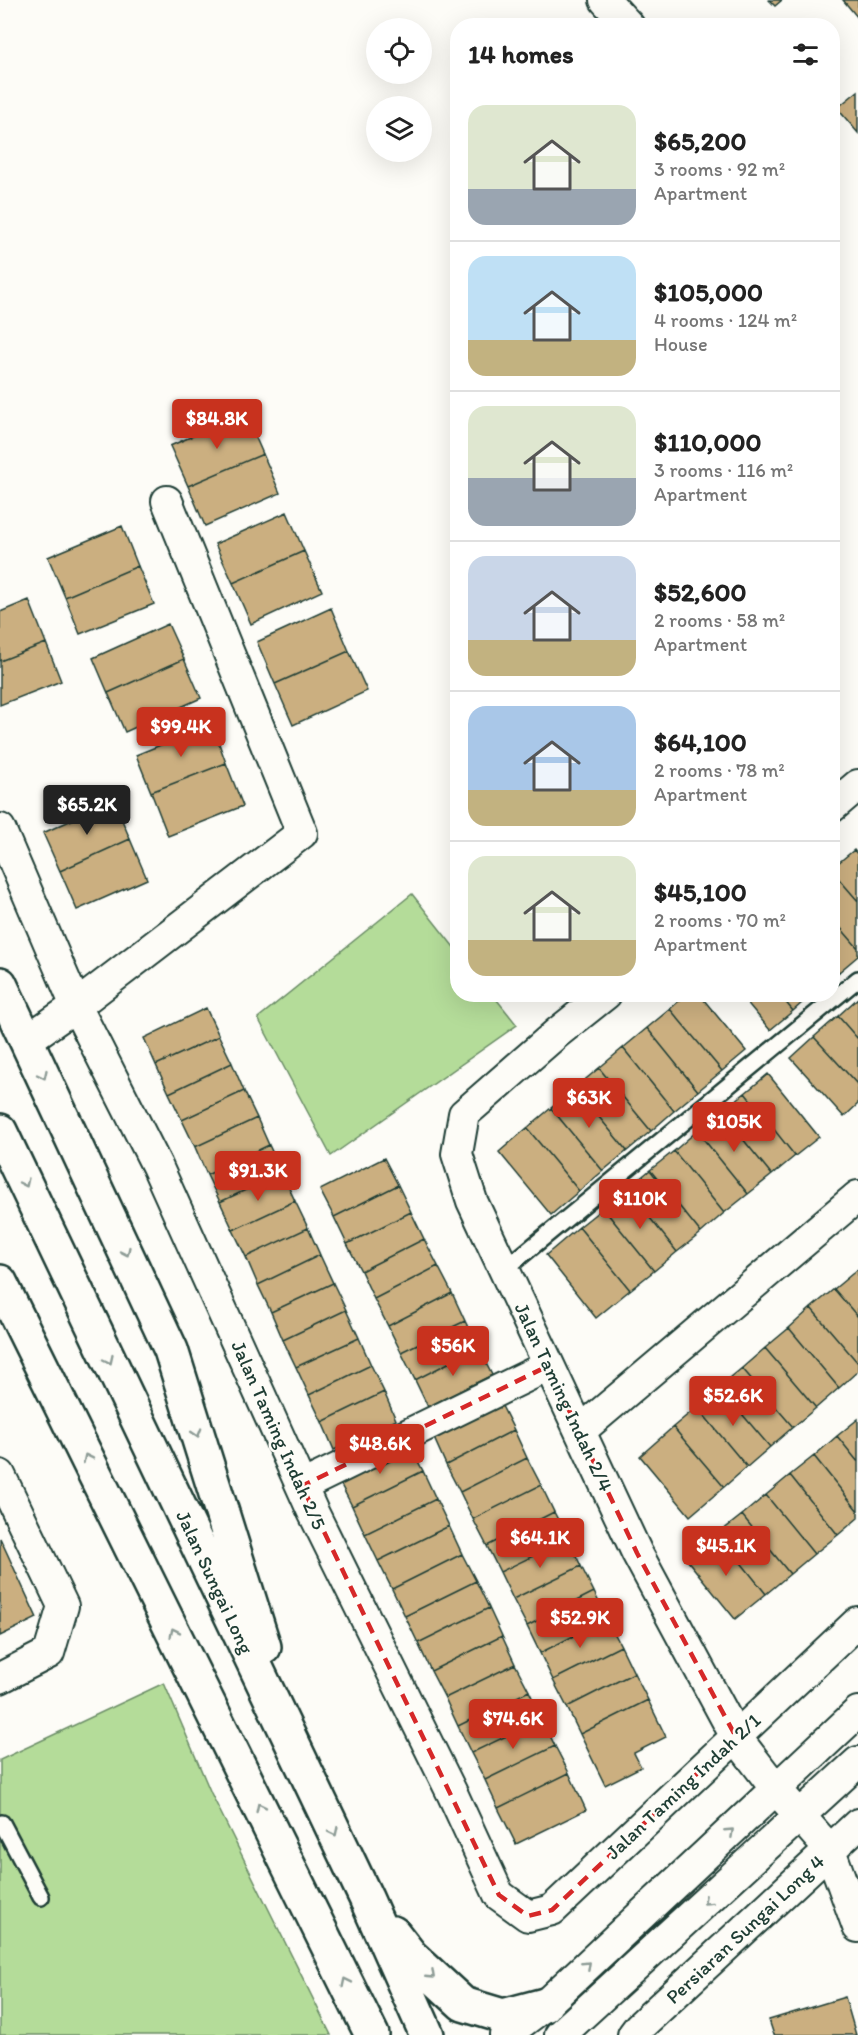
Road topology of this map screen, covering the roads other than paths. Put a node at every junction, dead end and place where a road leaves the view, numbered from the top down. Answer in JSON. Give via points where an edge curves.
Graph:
{"nodes":[{"id":1,"x":605,"y":0,"type":"edge"},
{"id":2,"x":622,"y":18,"type":"edge"},
{"id":3,"x":167,"y":501,"type":"dead end"},
{"id":4,"x":858,"y":785,"type":"edge"},
{"id":5,"x":840,"y":800,"type":"edge"},
{"id":6,"x":0,"y":829,"type":"edge"},
{"id":7,"x":858,"y":979,"type":"edge"},
{"id":8,"x":0,"y":984,"type":"edge"},
{"id":9,"x":840,"y":994,"type":"edge"},
{"id":10,"x":596,"y":1002,"type":"edge"},
{"id":11,"x":830,"y":1002,"type":"edge"},
{"id":12,"x":76,"y":1006,"type":"junction"},
{"id":13,"x":27,"y":1040,"type":"junction"},
{"id":14,"x":0,"y":1131,"type":"edge"},
{"id":15,"x":858,"y":1196,"type":"edge"},
{"id":16,"x":504,"y":1270,"type":"junction"},
{"id":17,"x":0,"y":1282,"type":"edge"},
{"id":18,"x":548,"y":1366,"type":"junction"},
{"id":19,"x":580,"y":1431,"type":"junction"},
{"id":20,"x":0,"y":1475,"type":"edge"},
{"id":21,"x":302,"y":1486,"type":"junction"},
{"id":22,"x":858,"y":1622,"type":"edge"},
{"id":23,"x":0,"y":1678,"type":"edge"},
{"id":24,"x":858,"y":1712,"type":"edge"},
{"id":25,"x":736,"y":1737,"type":"junction"},
{"id":26,"x":299,"y":1760,"type":"junction"},
{"id":27,"x":858,"y":1762,"type":"edge"},
{"id":28,"x":776,"y":1789,"type":"junction"},
{"id":29,"x":800,"y":1816,"type":"junction"},
{"id":30,"x":2,"y":1823,"type":"dead end"},
{"id":31,"x":858,"y":1824,"type":"edge"},
{"id":32,"x":830,"y":1850,"type":"junction"},
{"id":33,"x":499,"y":1895,"type":"joint"},
{"id":34,"x":41,"y":1896,"type":"dead end"},
{"id":35,"x":366,"y":1898,"type":"junction"},
{"id":36,"x":858,"y":1927,"type":"edge"},
{"id":37,"x":545,"y":2005,"type":"junction"},
{"id":38,"x":372,"y":2035,"type":"edge"},
{"id":39,"x":427,"y":2035,"type":"edge"},
{"id":40,"x":505,"y":2035,"type":"edge"},
{"id":41,"x":560,"y":2035,"type":"edge"},
{"id":42,"x":633,"y":2035,"type":"edge"}],
"edges":[{"from":1,"to":2,"type":"street"},
{"from":3,"to":12,"type":"street","via":[[302,833]]},
{"from":4,"to":5,"type":"street"},
{"from":6,"to":12,"type":"street","name":"Jalan Taming Indah 2/5"},
{"from":7,"to":9,"type":"lane"},
{"from":8,"to":13,"type":"street"},
{"from":10,"to":16,"type":"street","name":"Jalan Taming Indah 2/4","via":[[464,1114],[457,1154],[472,1201]]},
{"from":11,"to":16,"type":"lane"},
{"from":12,"to":13,"type":"street"},
{"from":12,"to":21,"type":"street","name":"Jalan Taming Indah 2/5","via":[[157,1166]]},
{"from":13,"to":26,"type":"street","one_way":true,"via":[[171,1350]]},
{"from":14,"to":26,"type":"street","name":"Jalan Sungai Long","one_way":true},
{"from":15,"to":19,"type":"street"},
{"from":16,"to":18,"type":"street","name":"Jalan Taming Indah 2/4"},
{"from":38,"to":17,"type":"street","one_way":true},
{"from":18,"to":19,"type":"street","name":"Jalan Taming Indah 2/4"},
{"from":18,"to":21,"type":"street"},
{"from":19,"to":25,"type":"street","name":"Jalan Taming Indah 2/4","via":[[637,1553]]},
{"from":20,"to":23,"type":"street","via":[[63,1606],[49,1653]]},
{"from":21,"to":33,"type":"street","name":"Jalan Taming Indah 2/5"},
{"from":22,"to":25,"type":"street","name":"Jalan Taming Indah 2/1"},
{"from":24,"to":28,"type":"street"},
{"from":25,"to":28,"type":"street","name":"Jalan Taming Indah 2/4"},
{"from":25,"to":33,"type":"street","name":"Jalan Taming Indah 2/1","via":[[552,1910],[528,1916]]},
{"from":26,"to":35,"type":"street","name":"Jalan Sungai Long","one_way":true},
{"from":27,"to":29,"type":"street"},
{"from":28,"to":29,"type":"street","name":"Jalan Taming Indah 2/4"},
{"from":37,"to":28,"type":"street","one_way":true},
{"from":29,"to":32,"type":"street","name":"Jalan Taming Indah 2/4"},
{"from":29,"to":41,"type":"street","one_way":true},
{"from":30,"to":34,"type":"lane"},
{"from":31,"to":32,"type":"street","name":"Persiaran Sungai Long 4"},
{"from":32,"to":36,"type":"street"},
{"from":32,"to":42,"type":"street","name":"Persiaran Sungai Long 4"},
{"from":35,"to":37,"type":"street","one_way":true,"via":[[411,1956],[463,2004],[504,2016]]},
{"from":35,"to":39,"type":"street","name":"Jalan Sungai Long"},
{"from":37,"to":40,"type":"street"}]}
